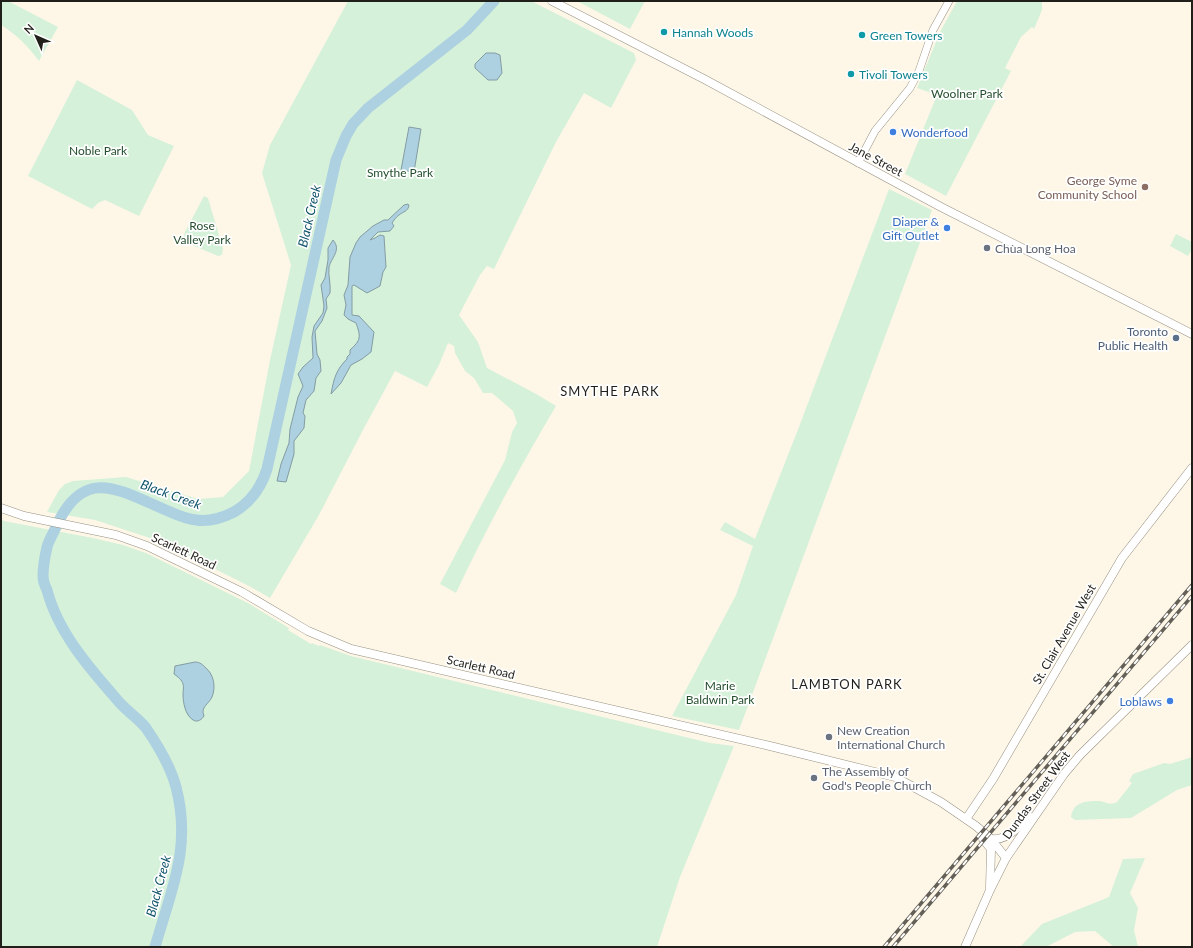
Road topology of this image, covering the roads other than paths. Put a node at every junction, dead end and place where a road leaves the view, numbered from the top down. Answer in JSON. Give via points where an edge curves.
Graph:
{"nodes":[{"id":1,"x":552,"y":1,"type":"edge"},
{"id":2,"x":949,"y":1,"type":"edge"},
{"id":3,"x":858,"y":163,"type":"junction"},
{"id":4,"x":1192,"y":334,"type":"edge"},
{"id":5,"x":1192,"y":468,"type":"edge"},
{"id":6,"x":1,"y":508,"type":"edge"},
{"id":7,"x":1192,"y":645,"type":"edge"},
{"id":8,"x":1039,"y":810,"type":"junction"},
{"id":9,"x":966,"y":819,"type":"junction"},
{"id":10,"x":990,"y":839,"type":"junction"},
{"id":11,"x":1006,"y":858,"type":"junction"},
{"id":12,"x":990,"y":890,"type":"junction"},
{"id":13,"x":965,"y":947,"type":"edge"}],
"edges":[{"from":1,"to":3,"type":"main road","name":"Jane Street","via":[[704,79]]},
{"from":2,"to":3,"type":"street","via":[[933,30],[919,71],[910,88],[875,131]]},
{"from":3,"to":4,"type":"main road","name":"Jane Street"},
{"from":5,"to":9,"type":"main road","name":"St. Clair Avenue West","via":[[1122,558],[993,779]]},
{"from":6,"to":9,"type":"main road","name":"Scarlett Road","via":[[24,516],[116,535],[147,546],[242,592],[308,631],[351,649],[774,746],[895,777]]},
{"from":7,"to":8,"type":"main road","name":"Dundas Street West","via":[[1080,755]]},
{"from":8,"to":10,"type":"main road","via":[[1009,835],[998,840]]},
{"from":8,"to":11,"type":"main road","name":"Dundas Street West"},
{"from":9,"to":10,"type":"main road","name":"Scarlett Road"},
{"from":9,"to":12,"type":"main road","name":"Scarlett Road","via":[[991,849]]},
{"from":10,"to":11,"type":"main road","name":"Scarlett Road"},
{"from":11,"to":12,"type":"main road","name":"Dundas Street West"},
{"from":12,"to":13,"type":"main road","name":"Dundas Street West"}]}
